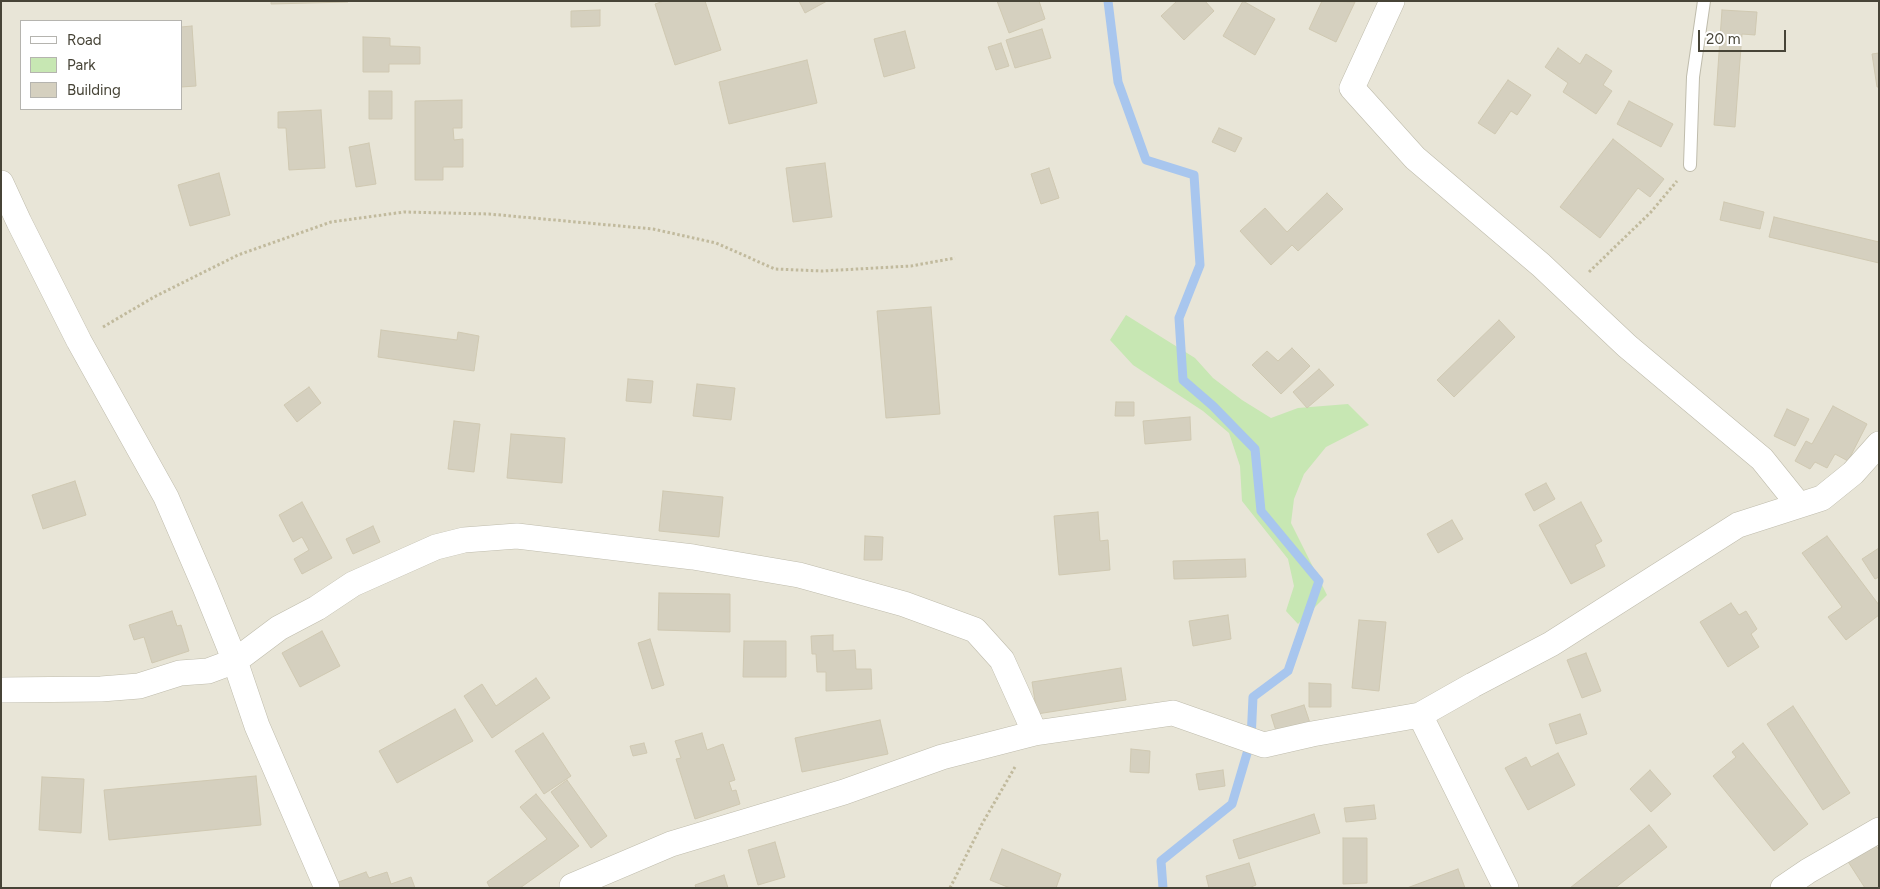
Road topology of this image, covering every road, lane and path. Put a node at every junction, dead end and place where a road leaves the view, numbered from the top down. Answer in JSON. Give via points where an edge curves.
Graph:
{"nodes":[{"id":1,"x":1392,"y":1,"type":"edge"},
{"id":2,"x":1704,"y":1,"type":"edge"},
{"id":3,"x":1690,"y":165,"type":"joint"},
{"id":4,"x":1,"y":183,"type":"edge"},
{"id":5,"x":10,"y":225,"type":"edge"},
{"id":6,"x":955,"y":258,"type":"dead end"},
{"id":7,"x":1569,"y":292,"type":"junction"},
{"id":8,"x":78,"y":341,"type":"junction"},
{"id":9,"x":1879,"y":444,"type":"edge"},
{"id":10,"x":1799,"y":505,"type":"junction"},
{"id":11,"x":235,"y":661,"type":"junction"},
{"id":12,"x":1,"y":690,"type":"edge"},
{"id":13,"x":1420,"y":715,"type":"junction"},
{"id":14,"x":1035,"y":733,"type":"junction"},
{"id":15,"x":1879,"y":830,"type":"edge"},
{"id":16,"x":572,"y":886,"type":"dead end"},
{"id":17,"x":327,"y":888,"type":"edge"},
{"id":18,"x":950,"y":888,"type":"edge"},
{"id":19,"x":1506,"y":888,"type":"edge"},
{"id":20,"x":1783,"y":888,"type":"edge"}],
"edges":[{"from":1,"to":7,"type":"street","via":[[1352,88],[1415,158]]},
{"from":2,"to":3,"type":"lane","via":[[1693,78]]},
{"from":3,"to":7,"type":"path","via":[[1652,212]]},
{"from":4,"to":5,"type":"street"},
{"from":5,"to":8,"type":"street"},
{"from":6,"to":8,"type":"path","via":[[911,266],[822,271],[775,269],[716,243],[653,229],[489,214],[404,212],[331,222],[238,255],[154,297]]},
{"from":7,"to":10,"type":"street","via":[[1627,346],[1762,459]]},
{"from":8,"to":11,"type":"street","via":[[166,497]]},
{"from":9,"to":10,"type":"street","via":[[1853,473],[1822,498]]},
{"from":10,"to":13,"type":"street","via":[[1738,525],[1551,644]]},
{"from":11,"to":12,"type":"street","via":[[208,671],[180,673],[139,686]]},
{"from":11,"to":14,"type":"street","via":[[279,628],[352,584],[436,547],[464,540],[518,536],[693,557],[800,575],[904,604],[975,630],[1002,660]]},
{"from":11,"to":17,"type":"street","via":[[257,726]]},
{"from":13,"to":14,"type":"street","via":[[1264,745],[1173,713]]},
{"from":13,"to":19,"type":"street"},
{"from":14,"to":16,"type":"street","via":[[942,758],[844,792],[671,844]]},
{"from":14,"to":18,"type":"path","via":[[982,824]]},
{"from":15,"to":20,"type":"street"}]}
